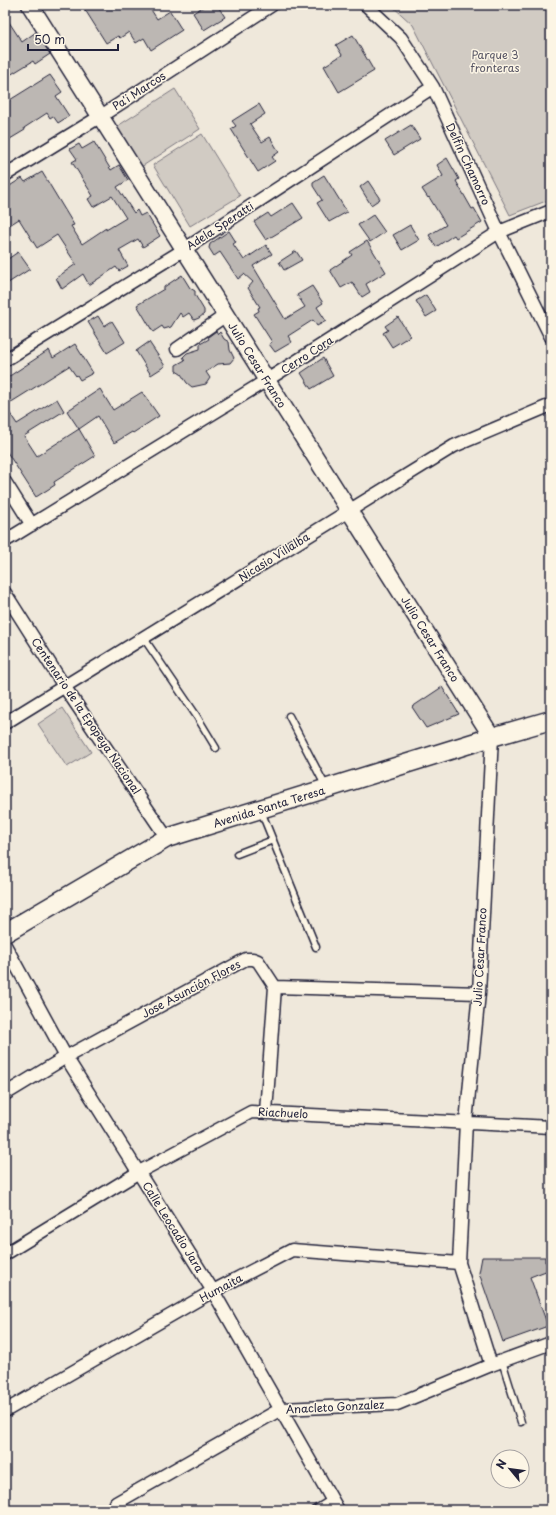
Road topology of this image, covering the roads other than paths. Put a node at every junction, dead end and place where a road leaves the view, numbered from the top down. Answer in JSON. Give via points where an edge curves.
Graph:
{"nodes":[{"id":1,"x":30,"y":5,"type":"edge"},
{"id":2,"x":272,"y":5,"type":"edge"},
{"id":3,"x":366,"y":5,"type":"edge"},
{"id":4,"x":433,"y":87,"type":"junction"},
{"id":5,"x":101,"y":116,"type":"junction"},
{"id":6,"x":5,"y":175,"type":"edge"},
{"id":7,"x":551,"y":211,"type":"edge"},
{"id":8,"x":499,"y":232,"type":"junction"},
{"id":9,"x":185,"y":249,"type":"junction"},
{"id":10,"x":226,"y":315,"type":"junction"},
{"id":11,"x":551,"y":337,"type":"edge"},
{"id":12,"x":177,"y":349,"type":"dead end"},
{"id":13,"x":5,"y":360,"type":"edge"},
{"id":14,"x":267,"y":380,"type":"junction"},
{"id":15,"x":551,"y":405,"type":"edge"},
{"id":16,"x":5,"y":482,"type":"edge"},
{"id":17,"x":349,"y":510,"type":"junction"},
{"id":18,"x":32,"y":525,"type":"junction"},
{"id":19,"x":5,"y":541,"type":"edge"},
{"id":20,"x":5,"y":593,"type":"edge"},
{"id":21,"x":143,"y":638,"type":"junction"},
{"id":22,"x":64,"y":686,"type":"junction"},
{"id":23,"x":289,"y":716,"type":"dead end"},
{"id":24,"x":551,"y":720,"type":"edge"},
{"id":25,"x":5,"y":723,"type":"edge"},
{"id":26,"x":492,"y":737,"type":"junction"},
{"id":27,"x":216,"y":748,"type":"dead end"},
{"id":28,"x":327,"y":789,"type":"junction"},
{"id":29,"x":261,"y":809,"type":"junction"},
{"id":30,"x":167,"y":838,"type":"junction"},
{"id":31,"x":273,"y":840,"type":"junction"},
{"id":32,"x":236,"y":854,"type":"dead end"},
{"id":33,"x":5,"y":933,"type":"edge"},
{"id":34,"x":5,"y":945,"type":"edge"},
{"id":35,"x":316,"y":947,"type":"dead end"},
{"id":36,"x":275,"y":987,"type":"junction"},
{"id":37,"x":479,"y":993,"type":"junction"},
{"id":38,"x":66,"y":1057,"type":"junction"},
{"id":39,"x":5,"y":1094,"type":"edge"},
{"id":40,"x":266,"y":1112,"type":"junction"},
{"id":41,"x":466,"y":1122,"type":"junction"},
{"id":42,"x":551,"y":1128,"type":"edge"},
{"id":43,"x":139,"y":1172,"type":"junction"},
{"id":44,"x":5,"y":1254,"type":"edge"},
{"id":45,"x":460,"y":1263,"type":"junction"},
{"id":46,"x":213,"y":1291,"type":"junction"},
{"id":47,"x":551,"y":1343,"type":"edge"},
{"id":48,"x":497,"y":1363,"type":"junction"},
{"id":49,"x":281,"y":1409,"type":"junction"},
{"id":50,"x":5,"y":1411,"type":"edge"},
{"id":51,"x":521,"y":1422,"type":"dead end"},
{"id":52,"x":332,"y":1499,"type":"junction"},
{"id":53,"x":114,"y":1510,"type":"edge"},
{"id":54,"x":314,"y":1510,"type":"edge"},
{"id":55,"x":338,"y":1510,"type":"edge"}],
"edges":[{"from":1,"to":5,"type":"street","name":"Julio Cesar Franco"},
{"from":2,"to":5,"type":"street","name":"Pa'i Marcos"},
{"from":3,"to":4,"type":"street","name":"Delfin Chamorro","via":[[401,38]]},
{"from":4,"to":8,"type":"street","name":"Delfin Chamorro"},
{"from":4,"to":9,"type":"street","name":"Adela Speratti"},
{"from":5,"to":6,"type":"street","name":"Pa'i Marcos"},
{"from":5,"to":9,"type":"street","name":"Julio Cesar Franco"},
{"from":7,"to":8,"type":"street","name":"Cerro Cora"},
{"from":8,"to":11,"type":"street","name":"Delfin Chamorro"},
{"from":8,"to":14,"type":"street","name":"Cerro Cora"},
{"from":9,"to":10,"type":"street","name":"Julio Cesar Franco"},
{"from":9,"to":13,"type":"street","name":"Adela Speratti"},
{"from":10,"to":12,"type":"street"},
{"from":10,"to":14,"type":"street","name":"Julio Cesar Franco"},
{"from":14,"to":17,"type":"street","name":"Julio Cesar Franco"},
{"from":14,"to":18,"type":"street","name":"Cerro Cora"},
{"from":15,"to":17,"type":"street","name":"Nicasio Villalba","via":[[454,446]]},
{"from":16,"to":18,"type":"street"},
{"from":17,"to":21,"type":"street","name":"Nicasio Villalba"},
{"from":17,"to":26,"type":"street","name":"Julio Cesar Franco"},
{"from":18,"to":19,"type":"street","name":"Cerro Cora"},
{"from":20,"to":22,"type":"street","name":"Centenario de la Epopeya Nacional"},
{"from":21,"to":22,"type":"street","name":"Nicasio Villalba"},
{"from":21,"to":27,"type":"lane"},
{"from":22,"to":25,"type":"street","name":"Nicasio Villalba"},
{"from":22,"to":30,"type":"street","name":"Centenario de la Epopeya Nacional"},
{"from":23,"to":28,"type":"lane"},
{"from":24,"to":26,"type":"main road","name":"Avenida Santa Teresa"},
{"from":26,"to":28,"type":"main road","name":"Avenida Santa Teresa"},
{"from":26,"to":37,"type":"street","name":"Julio Cesar Franco"},
{"from":28,"to":29,"type":"main road","name":"Avenida Santa Teresa"},
{"from":29,"to":30,"type":"main road","name":"Avenida Santa Teresa"},
{"from":29,"to":31,"type":"lane"},
{"from":30,"to":33,"type":"main road","name":"Avenida Santa Teresa"},
{"from":31,"to":32,"type":"lane"},
{"from":31,"to":35,"type":"lane"},
{"from":34,"to":38,"type":"street","name":"Calle Leocadio Jara"},
{"from":36,"to":37,"type":"street"},
{"from":36,"to":38,"type":"street","name":"Jose Asunción Flores","via":[[258,961],[246,959]]},
{"from":36,"to":40,"type":"street"},
{"from":37,"to":41,"type":"street","name":"Julio Cesar Franco"},
{"from":38,"to":39,"type":"street","name":"Jose Asunción Flores"},
{"from":38,"to":43,"type":"street","name":"Calle Leocadio Jara"},
{"from":40,"to":41,"type":"street","name":"Riachuelo"},
{"from":40,"to":43,"type":"street","name":"Riachuelo","via":[[251,1112]]},
{"from":41,"to":42,"type":"street","name":"Riachuelo"},
{"from":41,"to":45,"type":"street","name":"Julio Cesar Franco"},
{"from":43,"to":44,"type":"street","name":"Riachuelo"},
{"from":43,"to":46,"type":"street","name":"Calle Leocadio Jara"},
{"from":45,"to":46,"type":"street","name":"Humaita","via":[[292,1250]]},
{"from":45,"to":48,"type":"street","name":"Julio Cesar Franco"},
{"from":46,"to":49,"type":"street","name":"Calle Leocadio Jara"},
{"from":46,"to":50,"type":"street","name":"Humaita"},
{"from":47,"to":48,"type":"street","name":"Anacleto Gonzalez"},
{"from":48,"to":49,"type":"street","name":"Anacleto Gonzalez","via":[[397,1404]]},
{"from":48,"to":51,"type":"lane"},
{"from":49,"to":52,"type":"street","name":"Calle Leocadio Jara"},
{"from":49,"to":53,"type":"street","name":"Anacleto Gonzalez","via":[[116,1503]]},
{"from":52,"to":54,"type":"lane"},
{"from":52,"to":55,"type":"street","name":"Calle Leocadio Jara"}]}
